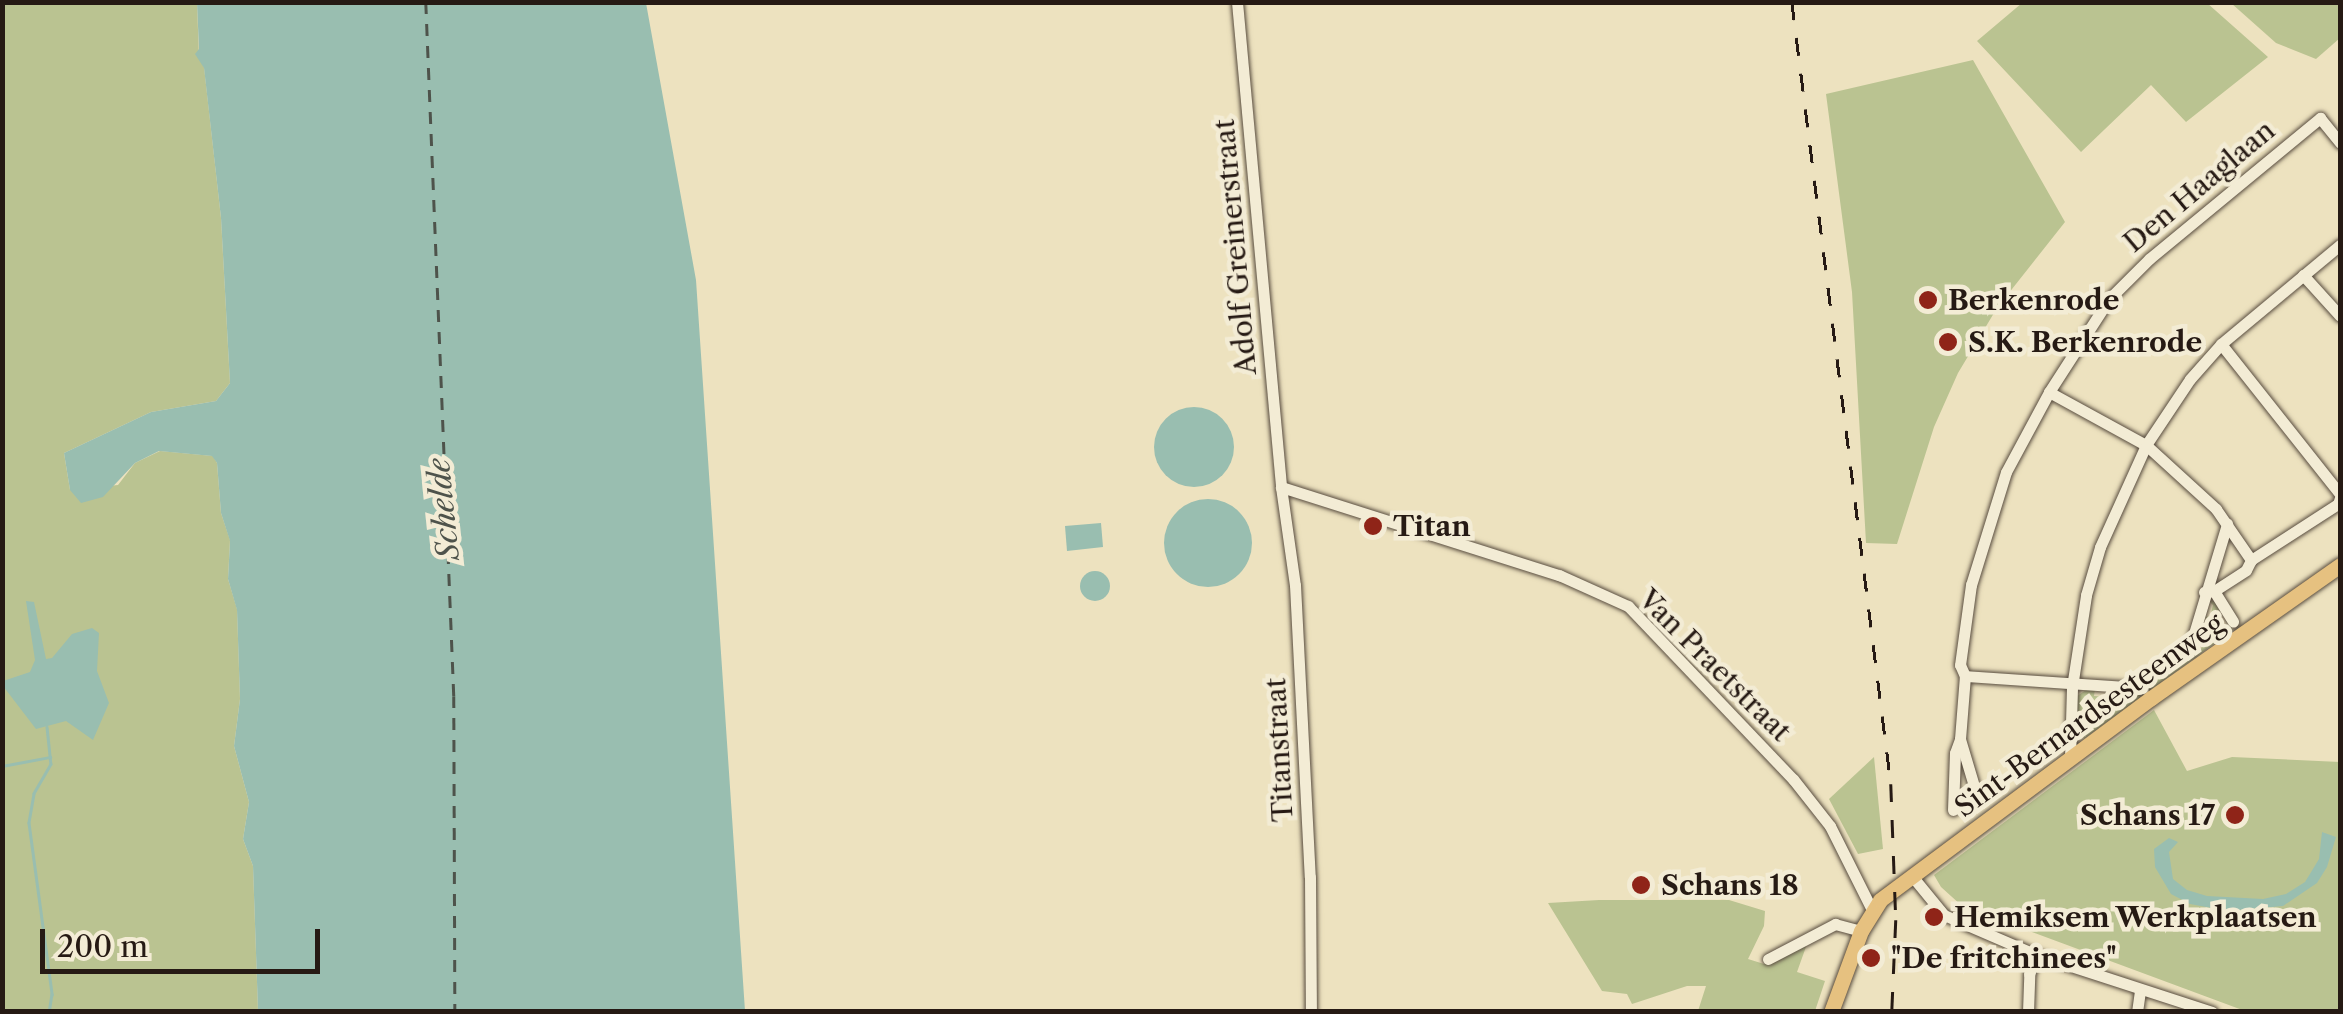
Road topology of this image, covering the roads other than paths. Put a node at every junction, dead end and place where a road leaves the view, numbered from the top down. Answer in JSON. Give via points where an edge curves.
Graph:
{"nodes":[{"id":1,"x":1238,"y":2,"type":"edge"},
{"id":2,"x":2340,"y":143,"type":"edge"},
{"id":3,"x":2340,"y":244,"type":"edge"},
{"id":4,"x":2303,"y":275,"type":"junction"},
{"id":5,"x":2340,"y":316,"type":"edge"},
{"id":6,"x":2222,"y":344,"type":"junction"},
{"id":7,"x":2049,"y":392,"type":"junction"},
{"id":8,"x":2146,"y":445,"type":"junction"},
{"id":9,"x":1280,"y":487,"type":"junction"},
{"id":10,"x":2340,"y":496,"type":"edge"},
{"id":11,"x":2227,"y":524,"type":"junction"},
{"id":12,"x":2251,"y":560,"type":"junction"},
{"id":13,"x":2340,"y":565,"type":"edge"},
{"id":14,"x":2209,"y":591,"type":"junction"},
{"id":15,"x":2233,"y":622,"type":"dead end"},
{"id":16,"x":2188,"y":650,"type":"dead end"},
{"id":17,"x":1965,"y":676,"type":"junction"},
{"id":18,"x":2072,"y":686,"type":"junction"},
{"id":19,"x":2143,"y":688,"type":"dead end"},
{"id":20,"x":1960,"y":739,"type":"junction"},
{"id":21,"x":2070,"y":758,"type":"junction"},
{"id":22,"x":1974,"y":786,"type":"dead end"},
{"id":23,"x":1953,"y":810,"type":"dead end"},
{"id":24,"x":1912,"y":876,"type":"junction"},
{"id":25,"x":1872,"y":910,"type":"junction"},
{"id":26,"x":1861,"y":931,"type":"junction"},
{"id":27,"x":2038,"y":955,"type":"junction"},
{"id":28,"x":1768,"y":959,"type":"dead end"},
{"id":29,"x":2140,"y":990,"type":"junction"},
{"id":30,"x":1311,"y":1012,"type":"edge"},
{"id":31,"x":1832,"y":1012,"type":"edge"},
{"id":32,"x":2028,"y":1012,"type":"edge"},
{"id":33,"x":2138,"y":1012,"type":"edge"},
{"id":34,"x":2212,"y":1012,"type":"edge"}],
"edges":[{"from":1,"to":9,"type":"street","name":"Adolf Greinerstraat"},
{"from":2,"to":7,"type":"street","name":"Den Haaglaan","via":[[2320,118],[2130,277]]},
{"from":3,"to":4,"type":"street"},
{"from":4,"to":5,"type":"street"},
{"from":4,"to":6,"type":"street"},
{"from":6,"to":8,"type":"street"},
{"from":6,"to":10,"type":"street"},
{"from":7,"to":8,"type":"street"},
{"from":7,"to":17,"type":"street","name":"Den Haaglaan","via":[[2016,448],[1992,510],[1970,592],[1960,666]]},
{"from":8,"to":11,"type":"street"},
{"from":8,"to":18,"type":"street","via":[[2100,547]]},
{"from":9,"to":25,"type":"street","name":"Van Praetstraat","via":[[1559,575],[1628,606],[1793,779],[1830,826]]},
{"from":9,"to":30,"type":"street","name":"Titanstraat","via":[[1295,585]]},
{"from":10,"to":12,"type":"street","via":[[2338,504]]},
{"from":11,"to":12,"type":"street"},
{"from":11,"to":14,"type":"street"},
{"from":12,"to":14,"type":"street","via":[[2246,570]]},
{"from":13,"to":21,"type":"main road","name":"Sint-Bernardsesteenweg"},
{"from":14,"to":15,"type":"street"},
{"from":14,"to":16,"type":"street"},
{"from":17,"to":18,"type":"street"},
{"from":17,"to":20,"type":"street","name":"Den Haaglaan"},
{"from":18,"to":19,"type":"street"},
{"from":18,"to":21,"type":"street"},
{"from":20,"to":22,"type":"street","name":"Den Haaglaan"},
{"from":20,"to":23,"type":"street","name":"Den Haaglaan"},
{"from":21,"to":24,"type":"main road","name":"Sint-Bernardsesteenweg"},
{"from":24,"to":25,"type":"main road","name":"Sint-Bernardsesteenweg"},
{"from":24,"to":27,"type":"street","via":[[1944,914]]},
{"from":25,"to":26,"type":"main road"},
{"from":26,"to":28,"type":"street","via":[[1841,922]]},
{"from":26,"to":31,"type":"main road"},
{"from":27,"to":29,"type":"street"},
{"from":27,"to":32,"type":"street","via":[[2029,974]]},
{"from":29,"to":33,"type":"street"},
{"from":29,"to":34,"type":"street"}]}
